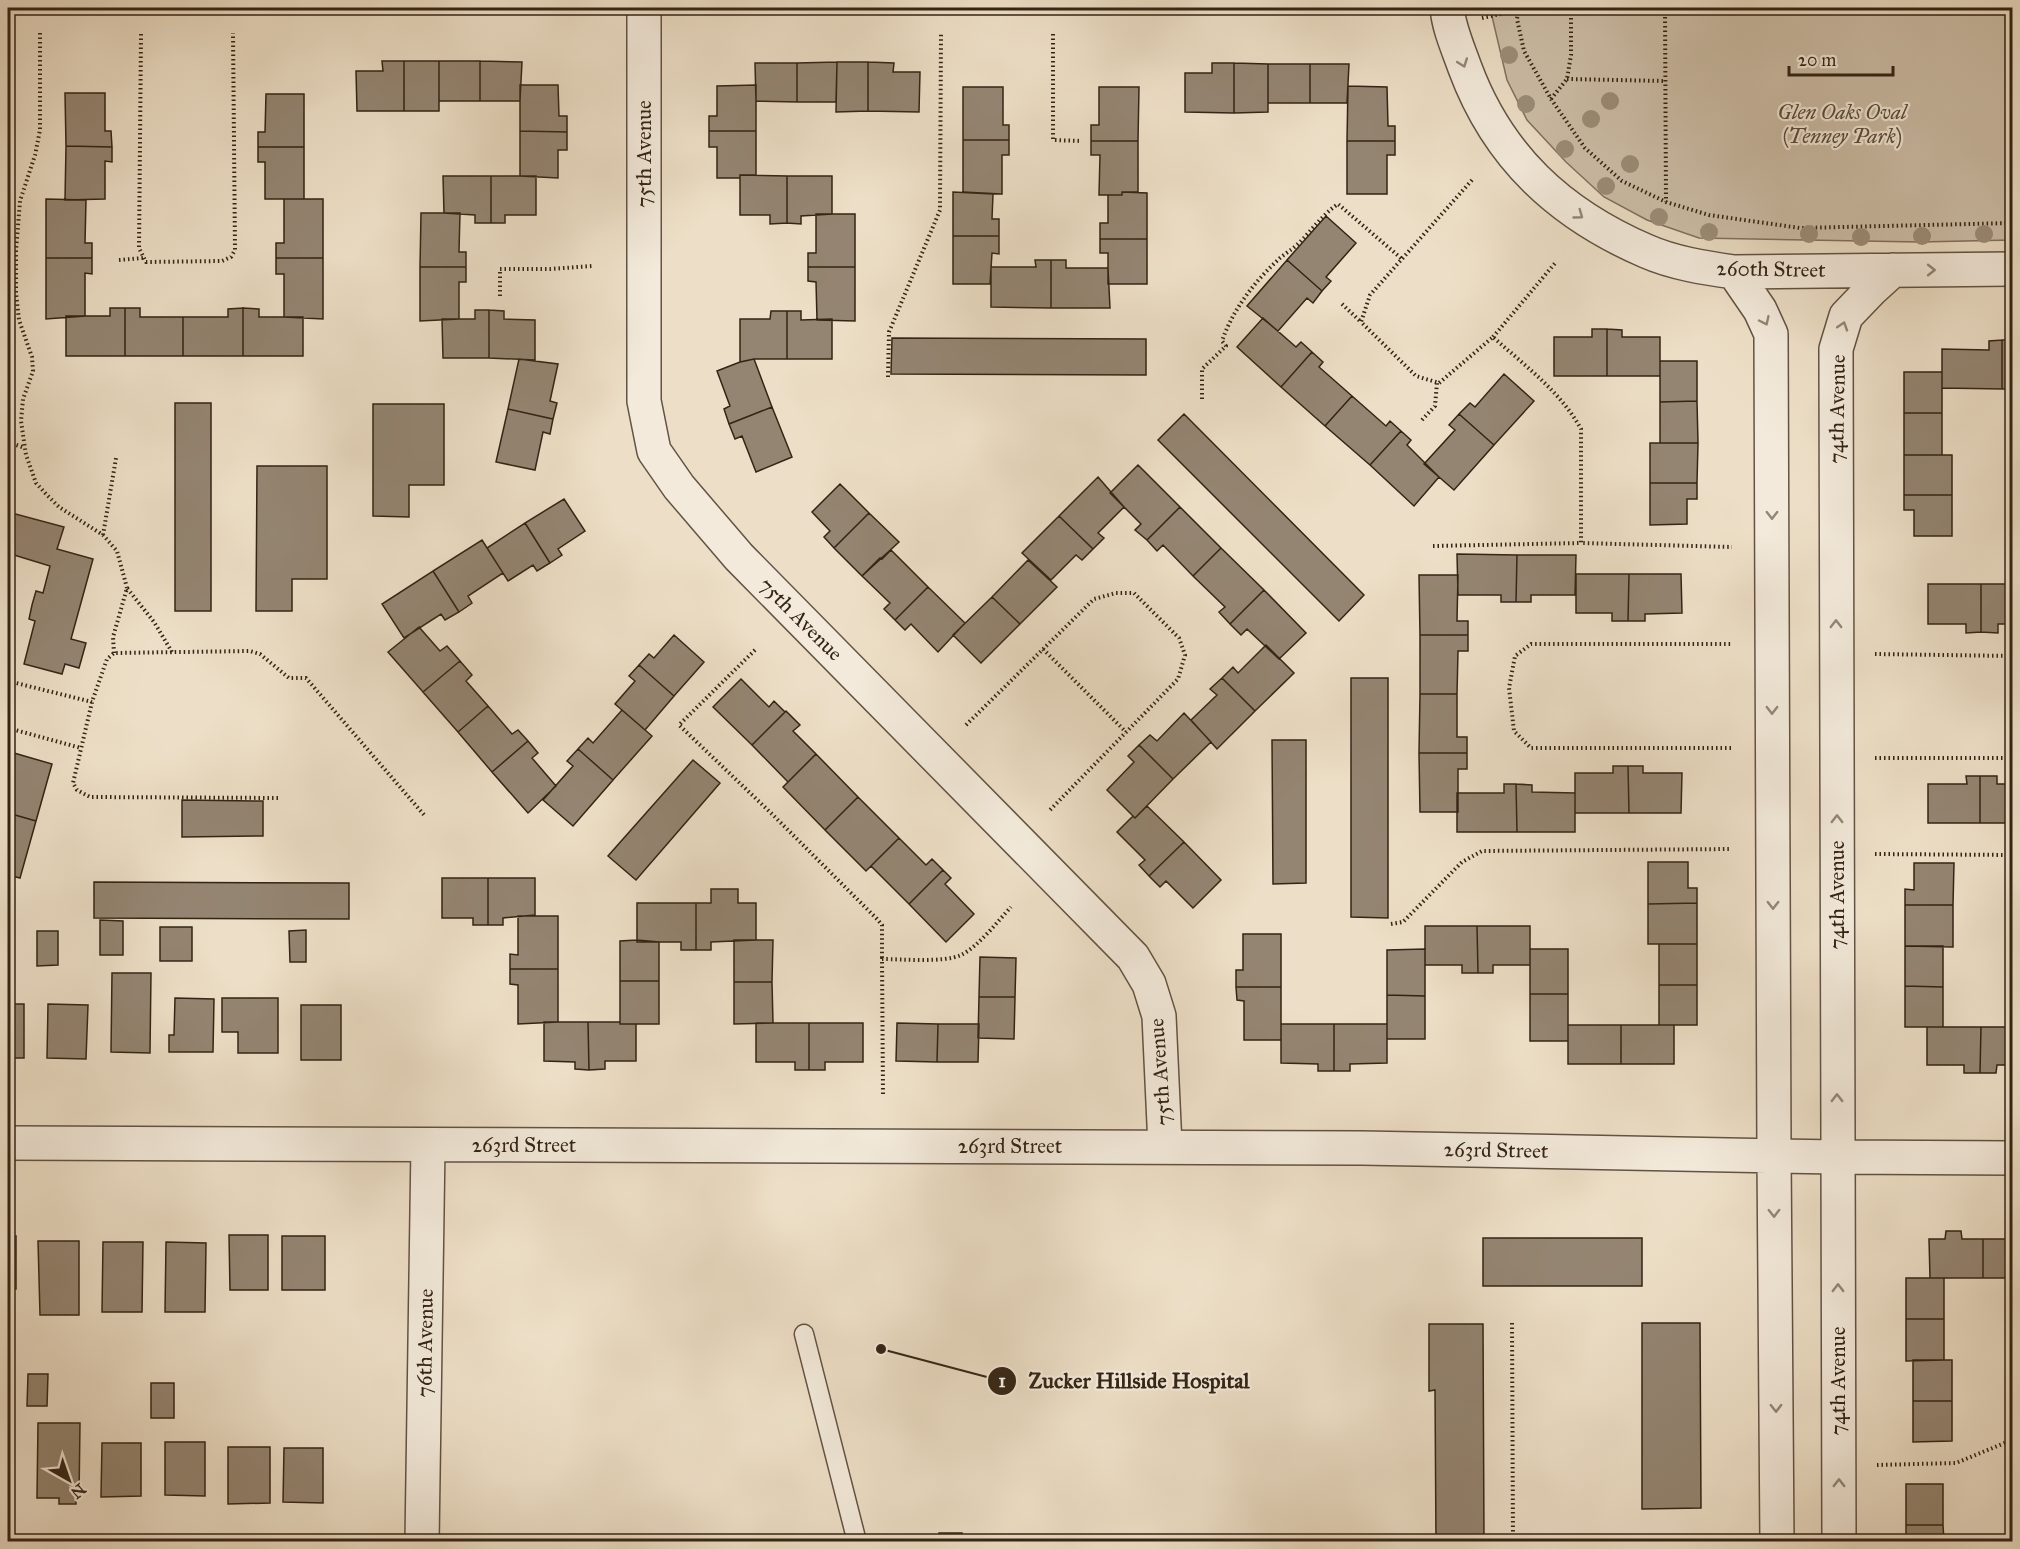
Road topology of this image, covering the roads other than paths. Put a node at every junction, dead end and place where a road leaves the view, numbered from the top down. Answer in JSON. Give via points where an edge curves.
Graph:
{"nodes":[{"id":1,"x":644,"y":8,"type":"edge"},
{"id":2,"x":1447,"y":8,"type":"edge"},
{"id":3,"x":2013,"y":269,"type":"edge"},
{"id":4,"x":1893,"y":270,"type":"junction"},
{"id":5,"x":1734,"y":272,"type":"junction"},
{"id":6,"x":8,"y":1143,"type":"edge"},
{"id":7,"x":428,"y":1145,"type":"junction"},
{"id":8,"x":1165,"y":1146,"type":"junction"},
{"id":9,"x":1774,"y":1154,"type":"junction"},
{"id":10,"x":1837,"y":1157,"type":"junction"},
{"id":11,"x":2013,"y":1158,"type":"edge"},
{"id":12,"x":804,"y":1334,"type":"dead end"},
{"id":13,"x":422,"y":1542,"type":"edge"},
{"id":14,"x":857,"y":1542,"type":"edge"},
{"id":15,"x":1777,"y":1542,"type":"edge"},
{"id":16,"x":1839,"y":1542,"type":"edge"}],
"edges":[{"from":1,"to":8,"type":"street","name":"75th Avenue","via":[[644,401],[654,451],[679,487],[740,557],[1133,957],[1149,984],[1159,1016]]},
{"from":2,"to":5,"type":"street","name":"260th Street","one_way":true,"via":[[1449,25],[1477,100],[1494,129],[1522,165],[1562,203],[1590,223],[1647,252]]},
{"from":4,"to":3,"type":"street","name":"260th Street","one_way":true},
{"from":4,"to":5,"type":"street","name":"260th Street"},
{"from":10,"to":4,"type":"street","name":"74th Avenue","one_way":true,"via":[[1836,349],[1846,316]]},
{"from":5,"to":9,"type":"street","one_way":true,"via":[[1771,334]]},
{"from":6,"to":7,"type":"street","name":"263rd Street"},
{"from":7,"to":8,"type":"street","name":"263rd Street"},
{"from":7,"to":13,"type":"street","name":"76th Avenue"},
{"from":8,"to":9,"type":"street","name":"263rd Street"},
{"from":9,"to":10,"type":"street","name":"263rd Street"},
{"from":9,"to":15,"type":"street","one_way":true},
{"from":10,"to":11,"type":"street","name":"263rd Street"},
{"from":16,"to":10,"type":"street","name":"74th Avenue","one_way":true},
{"from":12,"to":14,"type":"lane"}]}
